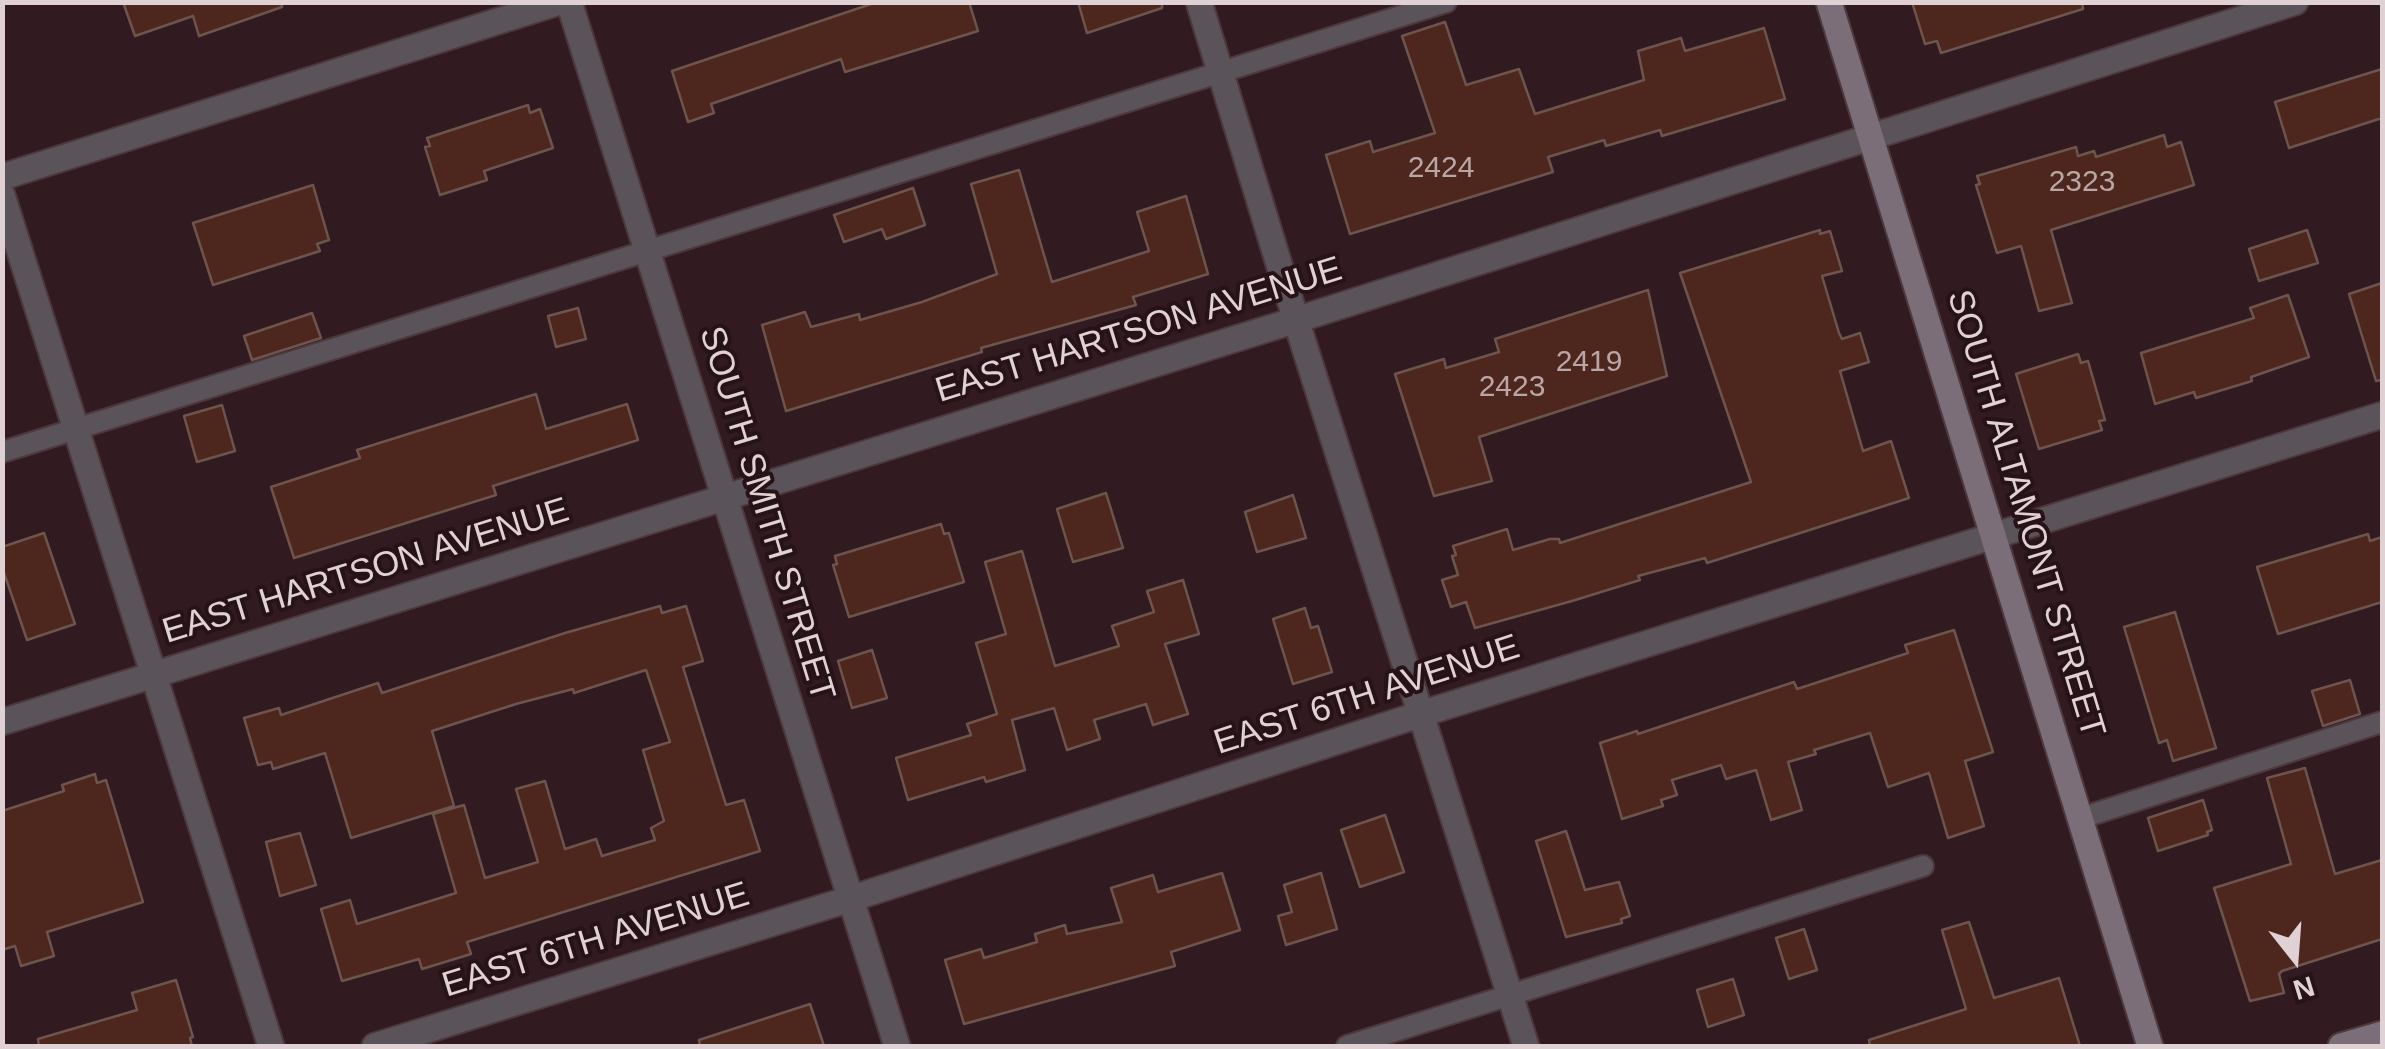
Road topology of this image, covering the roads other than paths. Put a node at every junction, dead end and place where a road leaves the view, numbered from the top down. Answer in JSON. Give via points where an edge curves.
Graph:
{"nodes":[{"id":1,"x":559,"y":2,"type":"edge"},
{"id":2,"x":569,"y":2,"type":"edge"},
{"id":3,"x":1199,"y":2,"type":"edge"},
{"id":4,"x":1446,"y":2,"type":"edge"},
{"id":5,"x":1829,"y":2,"type":"edge"},
{"id":6,"x":2295,"y":2,"type":"edge"},
{"id":7,"x":1220,"y":73,"type":"junction"},
{"id":8,"x":1873,"y":138,"type":"junction"},
{"id":9,"x":2,"y":178,"type":"edge"},
{"id":10,"x":2,"y":195,"type":"edge"},
{"id":11,"x":648,"y":253,"type":"junction"},
{"id":12,"x":1296,"y":320,"type":"junction"},
{"id":13,"x":2382,"y":414,"type":"edge"},
{"id":14,"x":77,"y":430,"type":"junction"},
{"id":15,"x":2,"y":452,"type":"edge"},
{"id":16,"x":724,"y":496,"type":"junction"},
{"id":17,"x":1996,"y":537,"type":"junction"},
{"id":18,"x":154,"y":675,"type":"junction"},
{"id":19,"x":1422,"y":714,"type":"junction"},
{"id":20,"x":2,"y":722,"type":"edge"},
{"id":21,"x":2382,"y":722,"type":"edge"},
{"id":22,"x":2081,"y":818,"type":"junction"},
{"id":23,"x":1924,"y":866,"type":"dead end"},
{"id":24,"x":850,"y":899,"type":"junction"},
{"id":25,"x":1510,"y":994,"type":"junction"},
{"id":26,"x":2382,"y":1034,"type":"edge"},
{"id":27,"x":271,"y":1046,"type":"edge"},
{"id":28,"x":374,"y":1046,"type":"edge"},
{"id":29,"x":897,"y":1046,"type":"edge"},
{"id":30,"x":1346,"y":1046,"type":"edge"},
{"id":31,"x":1526,"y":1046,"type":"edge"},
{"id":32,"x":2150,"y":1046,"type":"edge"},
{"id":33,"x":2341,"y":1046,"type":"edge"}],
"edges":[{"from":1,"to":9,"type":"street"},
{"from":2,"to":11,"type":"street","name":"SOUTH SMITH STREET"},
{"from":3,"to":7,"type":"street"},
{"from":4,"to":7,"type":"lane"},
{"from":5,"to":8,"type":"street","name":"SOUTH ALTAMONT STREET"},
{"from":6,"to":8,"type":"street","name":"EAST HARTSON AVENUE"},
{"from":7,"to":11,"type":"lane"},
{"from":7,"to":12,"type":"street"},
{"from":8,"to":12,"type":"street","name":"EAST HARTSON AVENUE"},
{"from":8,"to":17,"type":"street","name":"SOUTH ALTAMONT STREET"},
{"from":10,"to":14,"type":"street"},
{"from":11,"to":14,"type":"lane"},
{"from":11,"to":16,"type":"street","name":"SOUTH SMITH STREET"},
{"from":12,"to":16,"type":"street","name":"EAST HARTSON AVENUE"},
{"from":12,"to":19,"type":"street"},
{"from":13,"to":17,"type":"street","name":"EAST 6TH AVENUE"},
{"from":14,"to":15,"type":"lane"},
{"from":14,"to":18,"type":"street"},
{"from":16,"to":18,"type":"street","name":"EAST HARTSON AVENUE"},
{"from":16,"to":24,"type":"street","name":"SOUTH SMITH STREET"},
{"from":17,"to":19,"type":"street","name":"EAST 6TH AVENUE"},
{"from":17,"to":22,"type":"street","name":"SOUTH ALTAMONT STREET"},
{"from":18,"to":20,"type":"street","name":"EAST HARTSON AVENUE"},
{"from":18,"to":27,"type":"street"},
{"from":19,"to":24,"type":"street","name":"EAST 6TH AVENUE"},
{"from":19,"to":25,"type":"street"},
{"from":21,"to":22,"type":"lane"},
{"from":22,"to":32,"type":"street","name":"SOUTH ALTAMONT STREET"},
{"from":23,"to":25,"type":"lane"},
{"from":24,"to":28,"type":"street","name":"EAST 6TH AVENUE"},
{"from":24,"to":29,"type":"street","name":"SOUTH SMITH STREET"},
{"from":25,"to":30,"type":"lane"},
{"from":25,"to":31,"type":"street"},
{"from":26,"to":33,"type":"street"}]}
